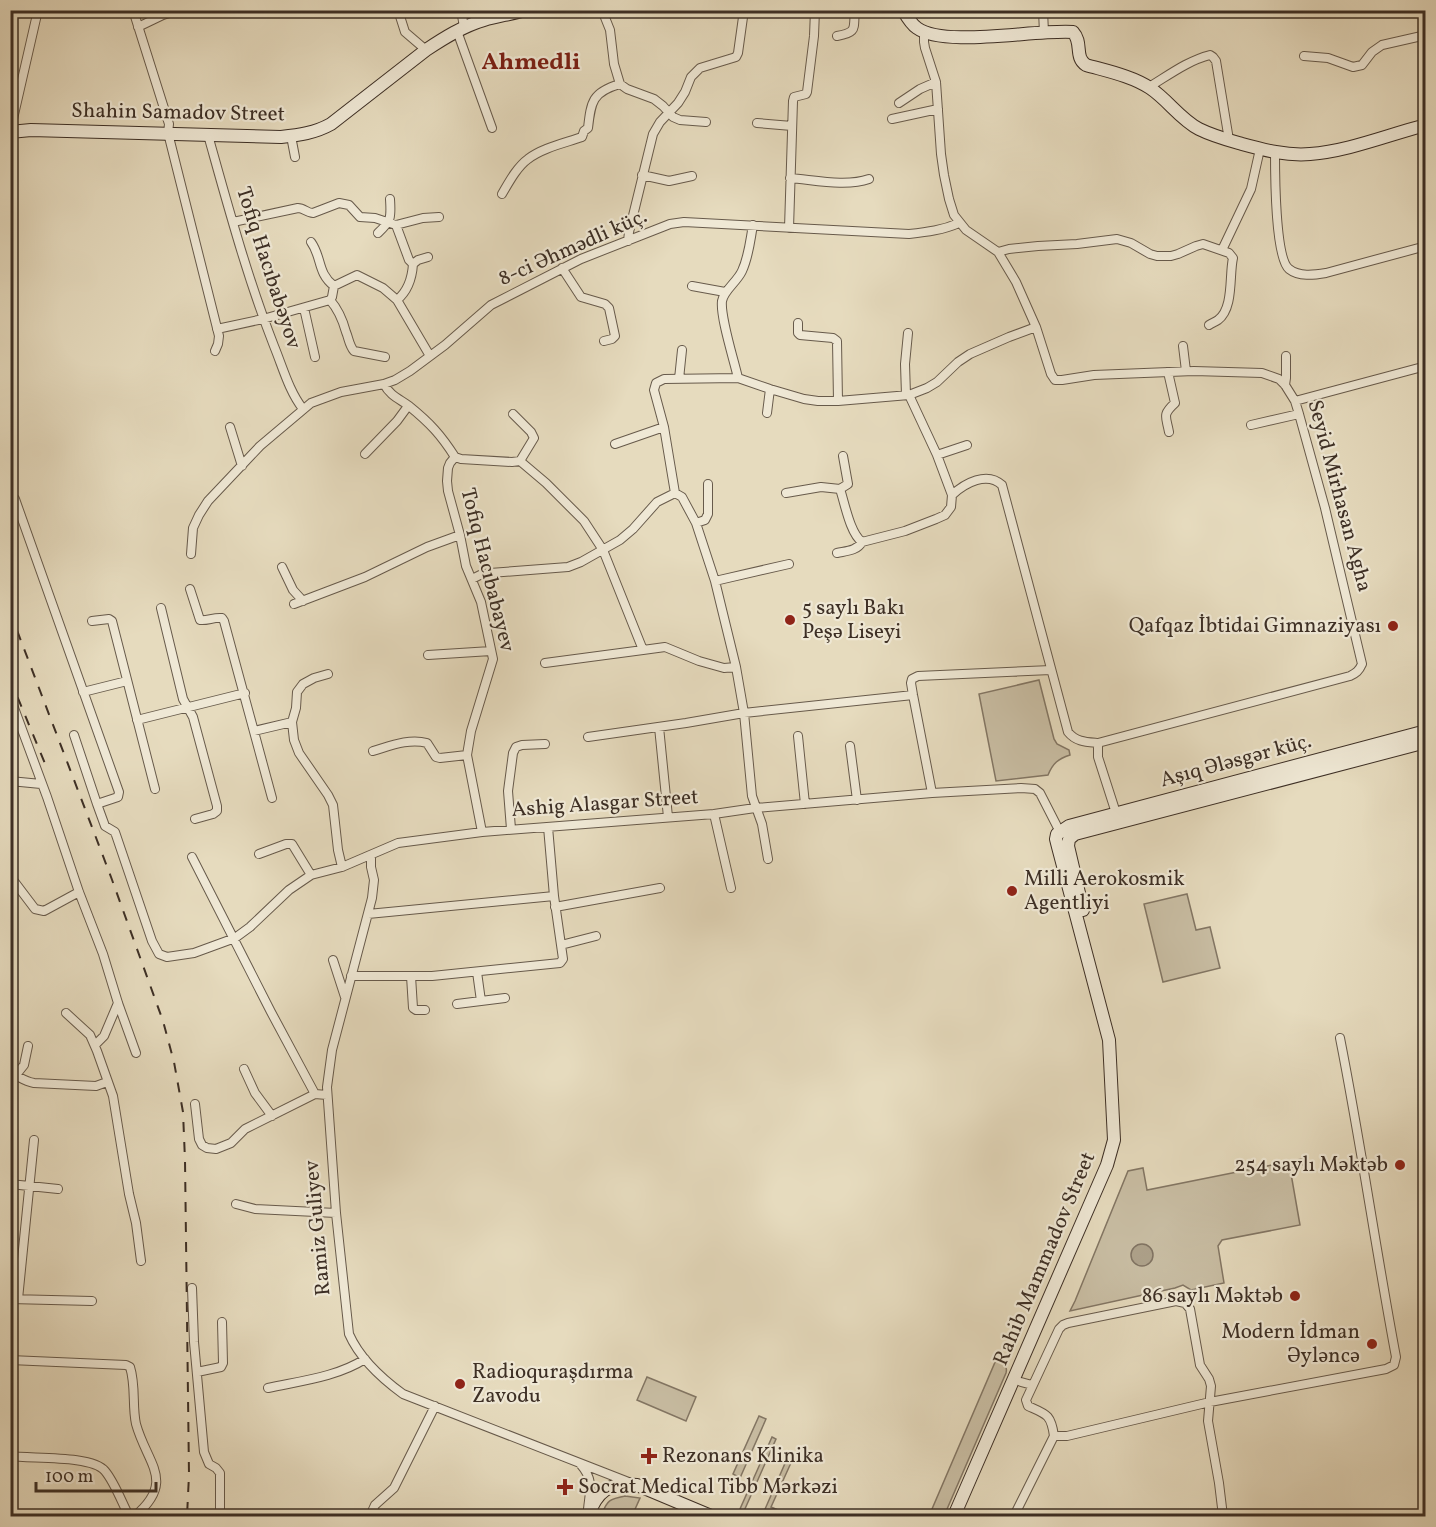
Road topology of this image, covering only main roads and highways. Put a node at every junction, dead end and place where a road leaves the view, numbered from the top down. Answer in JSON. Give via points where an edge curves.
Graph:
{"nodes":[{"id":1,"x":525,"y":10,"type":"edge"},
{"id":2,"x":903,"y":10,"type":"edge"},
{"id":3,"x":1425,"y":125,"type":"edge"},
{"id":4,"x":11,"y":132,"type":"edge"},
{"id":5,"x":1425,"y":730,"type":"edge"},
{"id":6,"x":1425,"y":742,"type":"edge"},
{"id":7,"x":1117,"y":818,"type":"junction"},
{"id":8,"x":1067,"y":836,"type":"joint"},
{"id":9,"x":1114,"y":1156,"type":"junction"},
{"id":10,"x":588,"y":1516,"type":"edge"},
{"id":11,"x":711,"y":1516,"type":"edge"},
{"id":12,"x":954,"y":1516,"type":"edge"},
{"id":13,"x":961,"y":1516,"type":"edge"}],
"edges":[{"from":1,"to":4,"type":"main road","name":"Shahin Samadov Street","via":[[461,29],[426,50],[331,124],[306,134]]},
{"from":2,"to":3,"type":"main road","via":[[917,28],[940,36],[1073,32],[1078,39],[1079,59],[1086,65],[1149,87],[1199,129],[1275,152],[1308,154],[1337,150]]},
{"from":5,"to":7,"type":"main road","name":"Aşıq Ələsgər küç."},
{"from":6,"to":7,"type":"main road","name":"Aşıq Ələsgər küç."},
{"from":7,"to":8,"type":"main road","name":"Aşıq Ələsgər küç."},
{"from":8,"to":9,"type":"main road","name":"Rahib Mammadov Street","via":[[1056,836],[1056,842],[1111,1031]]},
{"from":9,"to":12,"type":"main road","name":"Rahib Mammadov Street"},
{"from":9,"to":13,"type":"main road","name":"Rahib Mammadov Street","via":[[1027,1384]]},
{"from":10,"to":11,"type":"main road","via":[[604,1491],[618,1485],[637,1485]]}]}
